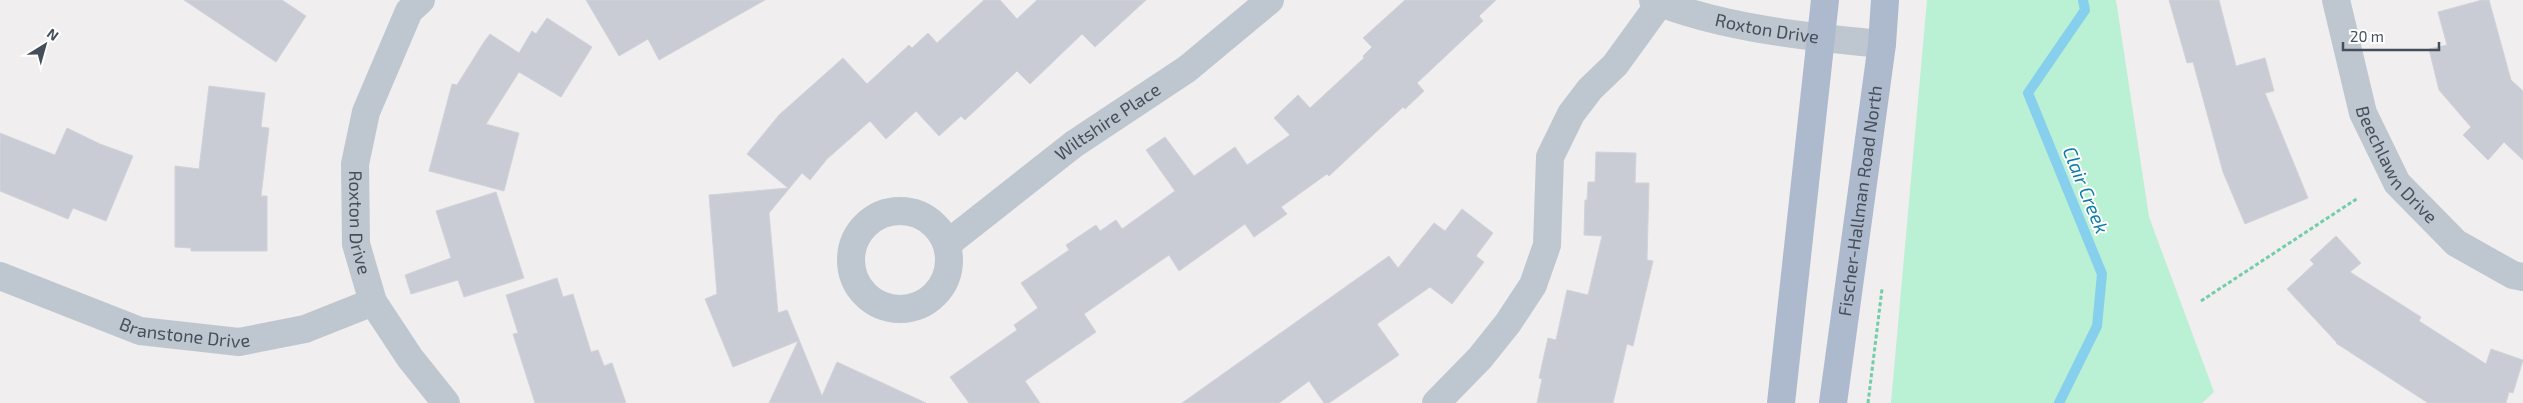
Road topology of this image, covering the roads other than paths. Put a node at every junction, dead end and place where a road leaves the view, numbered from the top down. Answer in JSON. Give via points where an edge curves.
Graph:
{"nodes":[{"id":1,"x":1270,"y":0,"type":"edge"},
{"id":2,"x":1824,"y":0,"type":"edge"},
{"id":3,"x":1885,"y":0,"type":"edge"},
{"id":4,"x":2336,"y":0,"type":"edge"},
{"id":5,"x":1657,"y":2,"type":"edge"},
{"id":6,"x":408,"y":4,"type":"edge"},
{"id":7,"x":1822,"y":38,"type":"junction"},
{"id":8,"x":1882,"y":44,"type":"junction"},
{"id":9,"x":946,"y":244,"type":"dead end"},
{"id":10,"x":2523,"y":278,"type":"edge"},
{"id":11,"x":2,"y":281,"type":"edge"},
{"id":12,"x":373,"y":302,"type":"junction"},
{"id":13,"x":1440,"y":401,"type":"edge"},
{"id":14,"x":446,"y":403,"type":"edge"},
{"id":15,"x":1781,"y":403,"type":"edge"},
{"id":16,"x":1833,"y":403,"type":"edge"}],
"edges":[{"from":1,"to":9,"type":"street","name":"Wiltshire Place","via":[[1187,69],[1074,144]]},
{"from":2,"to":7,"type":"main road"},
{"from":3,"to":8,"type":"main road","name":"Fischer-Hallman Road North"},
{"from":4,"to":10,"type":"street","name":"Beechlawn Drive","via":[[2363,113],[2397,183],[2456,243]]},
{"from":5,"to":7,"type":"street","name":"Roxton Drive","via":[[1724,21]]},
{"from":5,"to":13,"type":"street","via":[[1615,65],[1590,89],[1571,114],[1550,157],[1547,245],[1533,285],[1508,323]]},
{"from":6,"to":12,"type":"street","name":"Roxton Drive","via":[[366,112],[355,164],[356,244]]},
{"from":7,"to":8,"type":"street","name":"Roxton Drive"},
{"from":7,"to":15,"type":"main road"},
{"from":8,"to":16,"type":"main road","name":"Fischer-Hallman Road North"},
{"from":11,"to":12,"type":"street","name":"Branstone Drive","via":[[140,331],[239,342],[305,329]]},
{"from":12,"to":14,"type":"street","name":"Roxton Drive","via":[[410,358]]}]}
